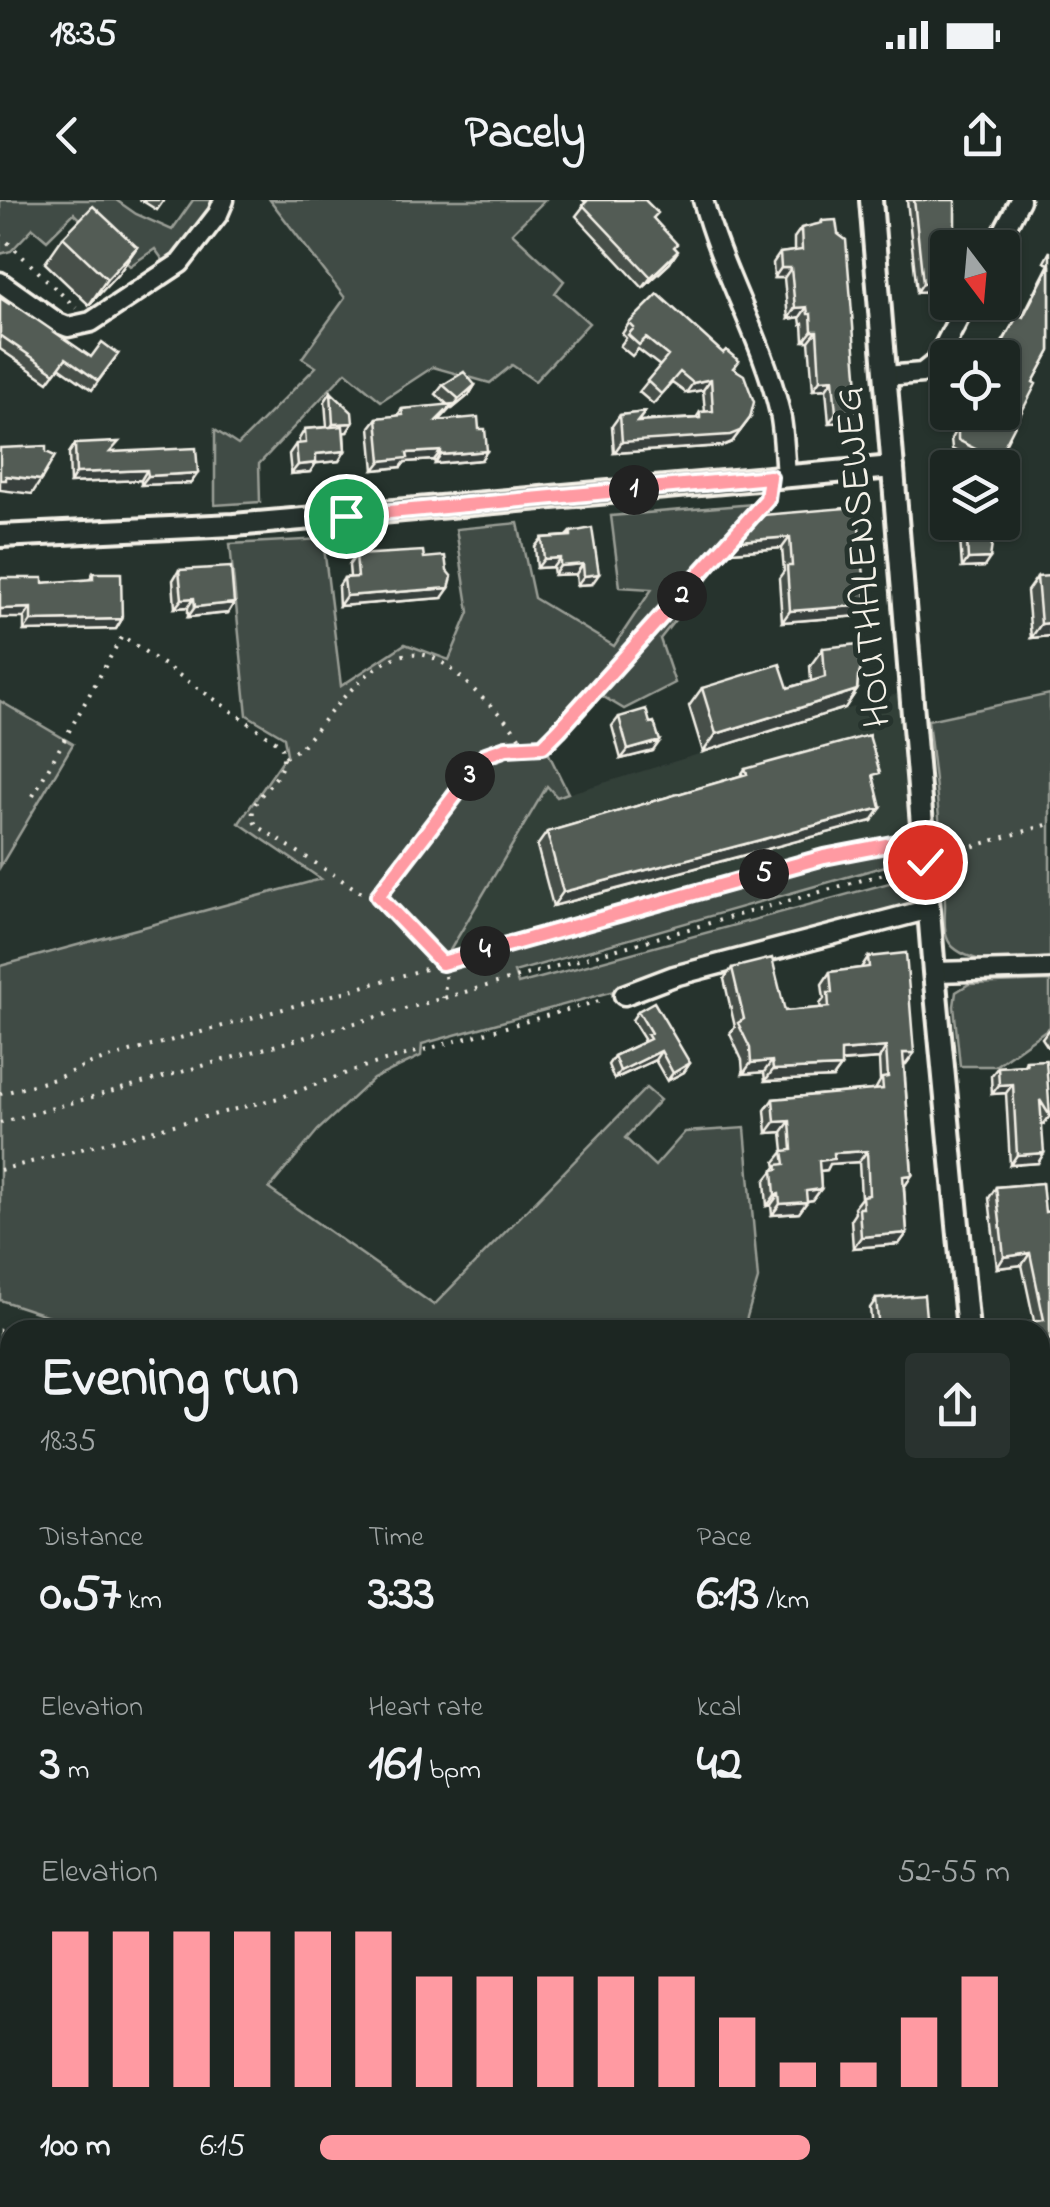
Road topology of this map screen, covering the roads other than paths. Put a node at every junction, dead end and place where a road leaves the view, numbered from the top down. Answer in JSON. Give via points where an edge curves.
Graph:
{"nodes":[{"id":1,"x":224,"y":200,"type":"edge"},
{"id":2,"x":703,"y":200,"type":"edge"},
{"id":3,"x":871,"y":200,"type":"edge"},
{"id":4,"x":1020,"y":200,"type":"edge"},
{"id":5,"x":1004,"y":230,"type":"edge"},
{"id":6,"x":0,"y":282,"type":"edge"},
{"id":7,"x":958,"y":320,"type":"edge"},
{"id":8,"x":886,"y":376,"type":"junction"},
{"id":9,"x":892,"y":467,"type":"junction"},
{"id":10,"x":778,"y":476,"type":"junction"},
{"id":11,"x":0,"y":536,"type":"edge"},
{"id":12,"x":930,"y":909,"type":"junction"},
{"id":13,"x":1050,"y":968,"type":"edge"},
{"id":14,"x":934,"y":972,"type":"junction"},
{"id":15,"x":624,"y":994,"type":"road end"},
{"id":16,"x":967,"y":1320,"type":"edge"}],
"edges":[{"from":1,"to":6,"type":"street","via":[[180,263],[91,322],[68,328]]},
{"from":2,"to":10,"type":"street","via":[[780,415]]},
{"from":3,"to":8,"type":"street","name":"HOUTHALENSEWEG"},
{"from":4,"to":5,"type":"street"},
{"from":7,"to":8,"type":"street","via":[[936,362],[922,372]]},
{"from":8,"to":9,"type":"street","name":"HOUTHALENSEWEG"},
{"from":9,"to":10,"type":"street"},
{"from":9,"to":12,"type":"street","name":"HOUTHALENSEWEG"},
{"from":10,"to":11,"type":"street","via":[[234,525]]},
{"from":12,"to":14,"type":"street","name":"HOUTHALENSEWEG"},
{"from":12,"to":15,"type":"street"},
{"from":13,"to":14,"type":"street"},
{"from":14,"to":16,"type":"street","name":"HOUTHALENSEWEG"}]}
